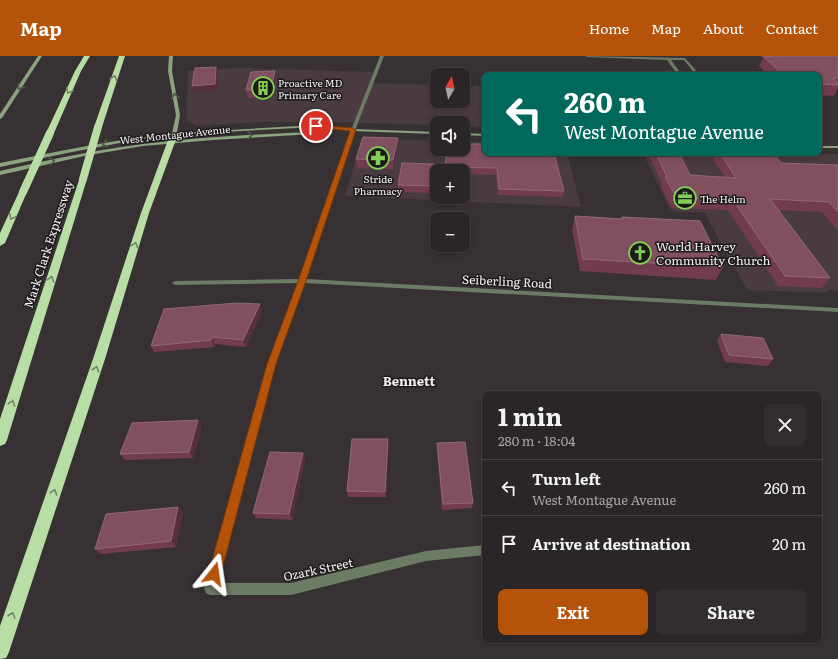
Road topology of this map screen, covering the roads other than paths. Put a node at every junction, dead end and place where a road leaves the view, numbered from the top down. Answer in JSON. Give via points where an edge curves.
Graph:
{"nodes":[{"id":1,"x":40,"y":56,"type":"edge"},
{"id":2,"x":87,"y":56,"type":"edge"},
{"id":3,"x":122,"y":56,"type":"edge"},
{"id":4,"x":171,"y":56,"type":"edge"},
{"id":5,"x":382,"y":56,"type":"edge"},
{"id":6,"x":587,"y":56,"type":"edge"},
{"id":7,"x":668,"y":58,"type":"junction"},
{"id":8,"x":678,"y":72,"type":"edge"},
{"id":9,"x":696,"y":72,"type":"edge"},
{"id":10,"x":0,"y":118,"type":"edge"},
{"id":11,"x":353,"y":130,"type":"junction"},
{"id":12,"x":430,"y":133,"type":"edge"},
{"id":13,"x":470,"y":134,"type":"edge"},
{"id":14,"x":482,"y":135,"type":"edge"},
{"id":15,"x":173,"y":138,"type":"junction"},
{"id":16,"x":822,"y":147,"type":"edge"},
{"id":17,"x":838,"y":147,"type":"edge"},
{"id":18,"x":0,"y":166,"type":"edge"},
{"id":19,"x":0,"y":173,"type":"edge"},
{"id":20,"x":0,"y":243,"type":"edge"},
{"id":21,"x":302,"y":281,"type":"junction"},
{"id":22,"x":176,"y":283,"type":"dead end"},
{"id":23,"x":838,"y":310,"type":"edge"},
{"id":24,"x":0,"y":440,"type":"edge"},
{"id":25,"x":482,"y":550,"type":"edge"},
{"id":26,"x":0,"y":652,"type":"edge"}],
"edges":[{"from":1,"to":10,"type":"main road","one_way":true},
{"from":2,"to":20,"type":"highway","one_way":true,"bridge":true},
{"from":24,"to":3,"type":"highway","name":"Mark Clark Expressway","one_way":true,"bridge":true},
{"from":15,"to":4,"type":"main road","one_way":true,"via":[[178,115],[170,71]]},
{"from":5,"to":11,"type":"street","name":"Ozark Street"},
{"from":6,"to":7,"type":"street"},
{"from":7,"to":8,"type":"street"},
{"from":7,"to":9,"type":"street","via":[[685,59]]},
{"from":11,"to":12,"type":"main road","name":"West Montague Avenue"},
{"from":11,"to":15,"type":"main road","name":"West Montague Avenue"},
{"from":11,"to":21,"type":"street","name":"Ozark Street"},
{"from":13,"to":14,"type":"main road"},
{"from":15,"to":18,"type":"main road","name":"West Montague Avenue","one_way":true,"via":[[67,151]]},
{"from":19,"to":15,"type":"main road","name":"West Montague Avenue","one_way":true},
{"from":26,"to":15,"type":"highway","one_way":true,"via":[[99,359],[145,213]]},
{"from":16,"to":17,"type":"main road"},
{"from":21,"to":22,"type":"street","name":"Seiberling Road"},
{"from":21,"to":23,"type":"street","name":"Seiberling Road"},
{"from":21,"to":25,"type":"street","name":"Ozark Street","via":[[271,364],[210,589],[291,589],[426,556]]}]}
